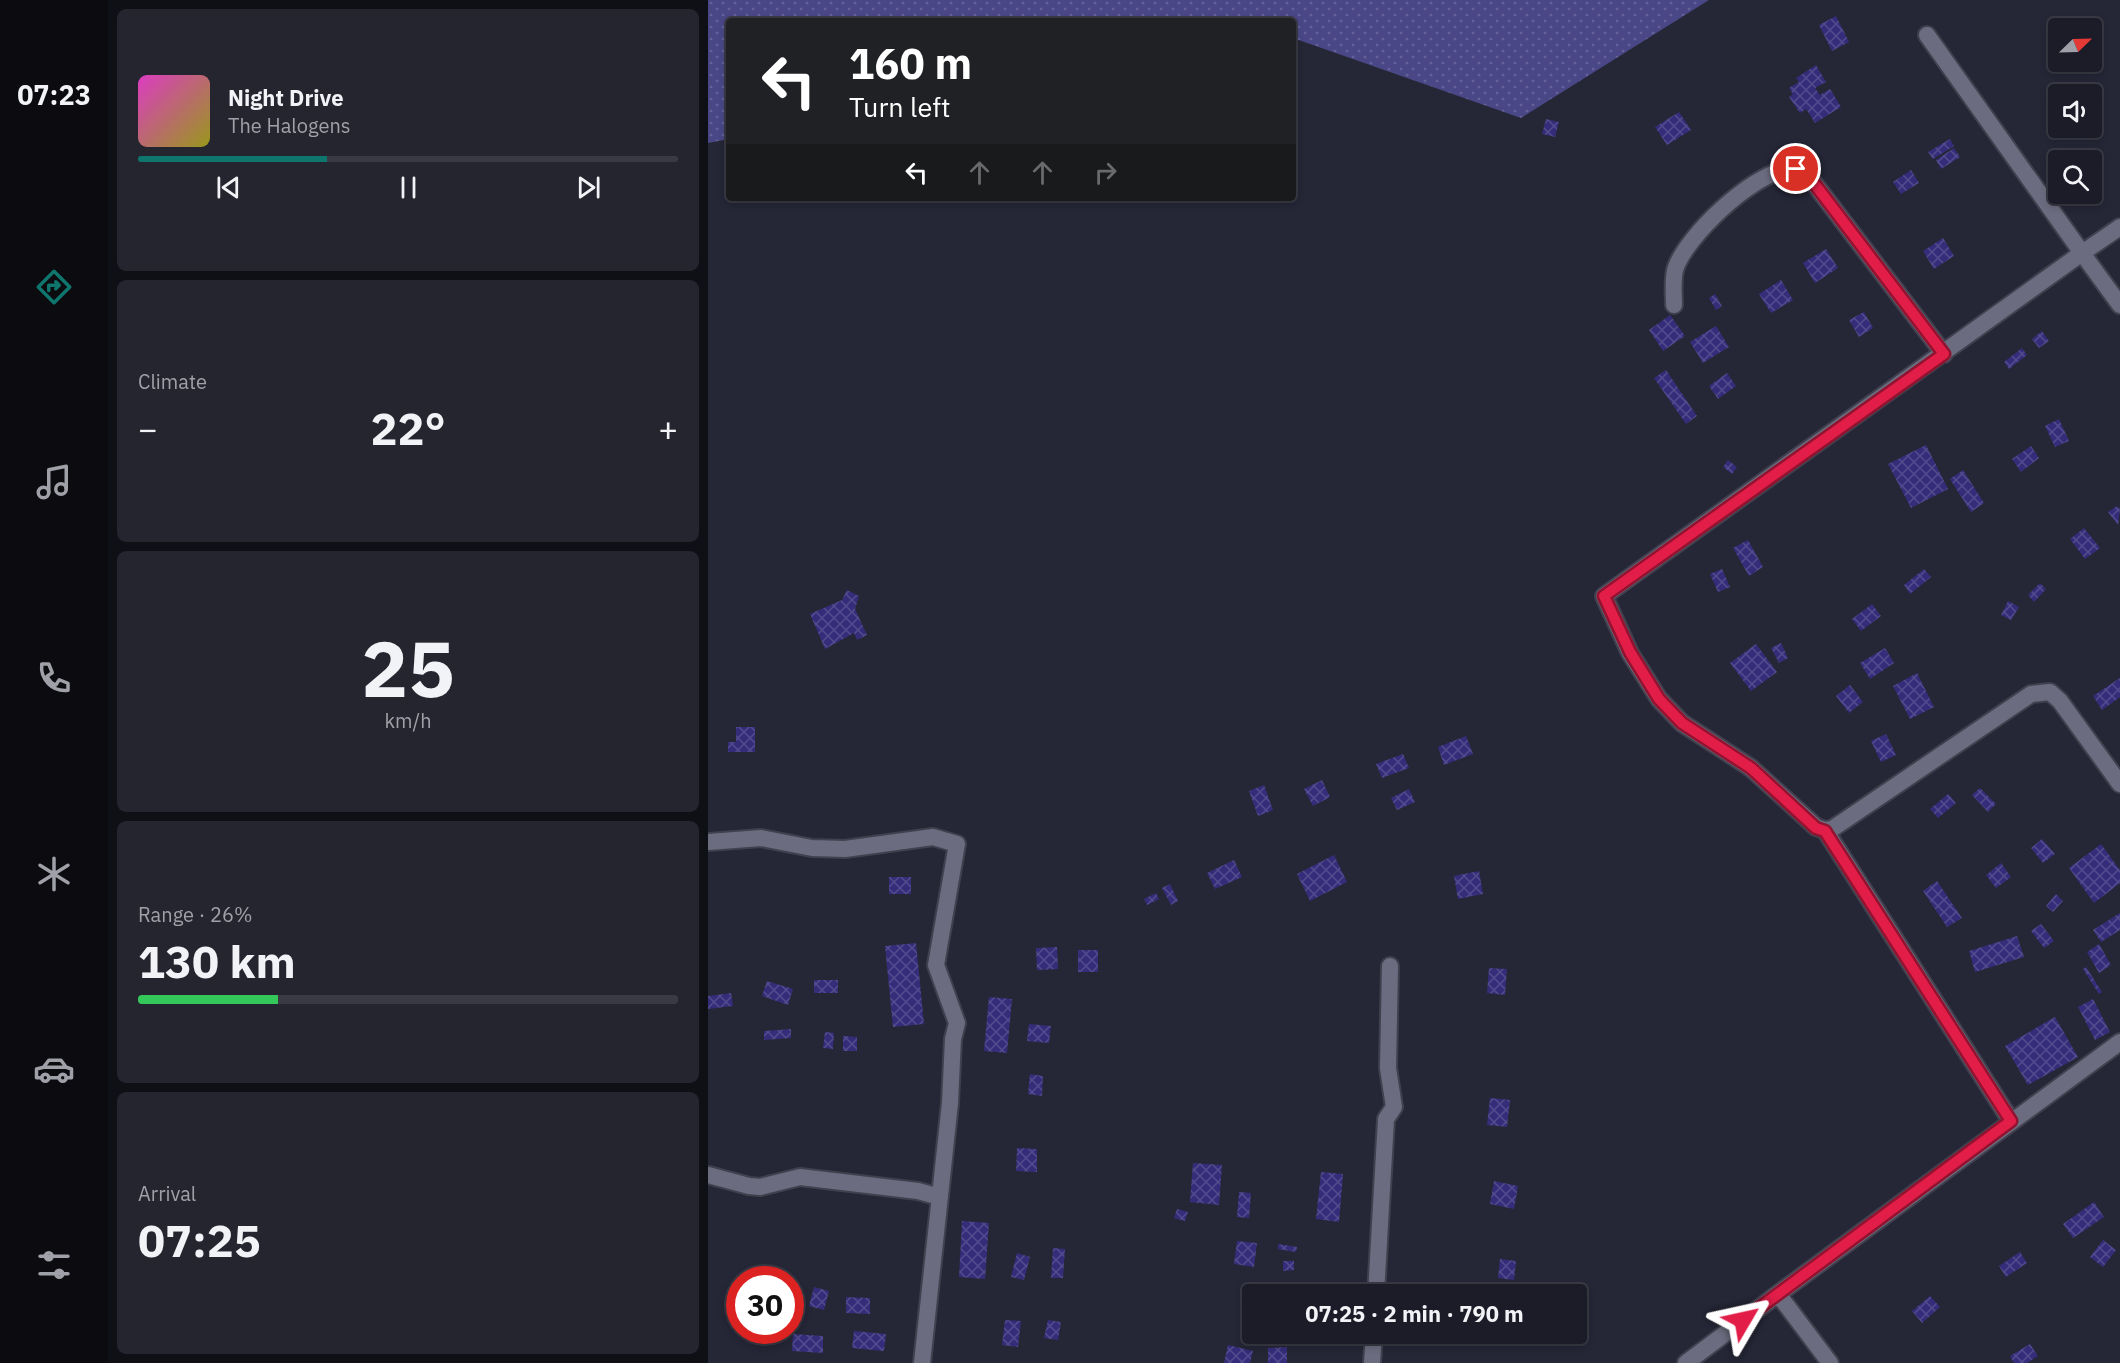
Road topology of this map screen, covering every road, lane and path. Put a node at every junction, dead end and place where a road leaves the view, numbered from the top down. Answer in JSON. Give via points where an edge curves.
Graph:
{"nodes":[{"id":1,"x":1927,"y":35,"type":"dead end"},
{"id":2,"x":2120,"y":227,"type":"edge"},
{"id":3,"x":2082,"y":253,"type":"junction"},
{"id":4,"x":1674,"y":305,"type":"dead end"},
{"id":5,"x":2120,"y":305,"type":"edge"},
{"id":6,"x":1944,"y":354,"type":"junction"},
{"id":7,"x":2120,"y":784,"type":"edge"},
{"id":8,"x":1825,"y":831,"type":"junction"},
{"id":9,"x":708,"y":842,"type":"edge"},
{"id":10,"x":1390,"y":966,"type":"dead end"},
{"id":11,"x":2120,"y":1042,"type":"edge"},
{"id":12,"x":2011,"y":1121,"type":"junction"},
{"id":13,"x":708,"y":1175,"type":"edge"},
{"id":14,"x":940,"y":1197,"type":"junction"},
{"id":15,"x":1377,"y":1284,"type":"edge"},
{"id":16,"x":1778,"y":1294,"type":"junction"},
{"id":17,"x":1373,"y":1344,"type":"edge"},
{"id":18,"x":922,"y":1363,"type":"edge"},
{"id":19,"x":1372,"y":1363,"type":"edge"},
{"id":20,"x":1686,"y":1363,"type":"edge"},
{"id":21,"x":1830,"y":1363,"type":"edge"}],
"edges":[{"from":1,"to":3,"type":"street"},
{"from":2,"to":3,"type":"street"},
{"from":3,"to":5,"type":"street"},
{"from":3,"to":6,"type":"street"},
{"from":4,"to":6,"type":"street","via":[[1675,269],[1699,230],[1742,192],[1782,170],[1796,169],[1807,174]]},
{"from":6,"to":8,"type":"street","via":[[1604,596],[1630,652],[1659,699],[1682,723],[1751,768],[1816,828]]},
{"from":7,"to":8,"type":"street","via":[[2061,701],[2050,692],[2041,692],[2031,694],[1909,780]]},
{"from":8,"to":12,"type":"street"},
{"from":9,"to":14,"type":"street","via":[[760,838],[812,848],[845,849],[933,837],[957,844],[936,965],[957,1023]]},
{"from":10,"to":15,"type":"street","via":[[1388,1068],[1394,1107],[1386,1119]]},
{"from":11,"to":12,"type":"street"},
{"from":12,"to":16,"type":"street"},
{"from":13,"to":14,"type":"street","via":[[749,1186],[800,1177]]},
{"from":14,"to":18,"type":"street"},
{"from":16,"to":20,"type":"street"},
{"from":16,"to":21,"type":"street"},
{"from":17,"to":19,"type":"street"}]}
